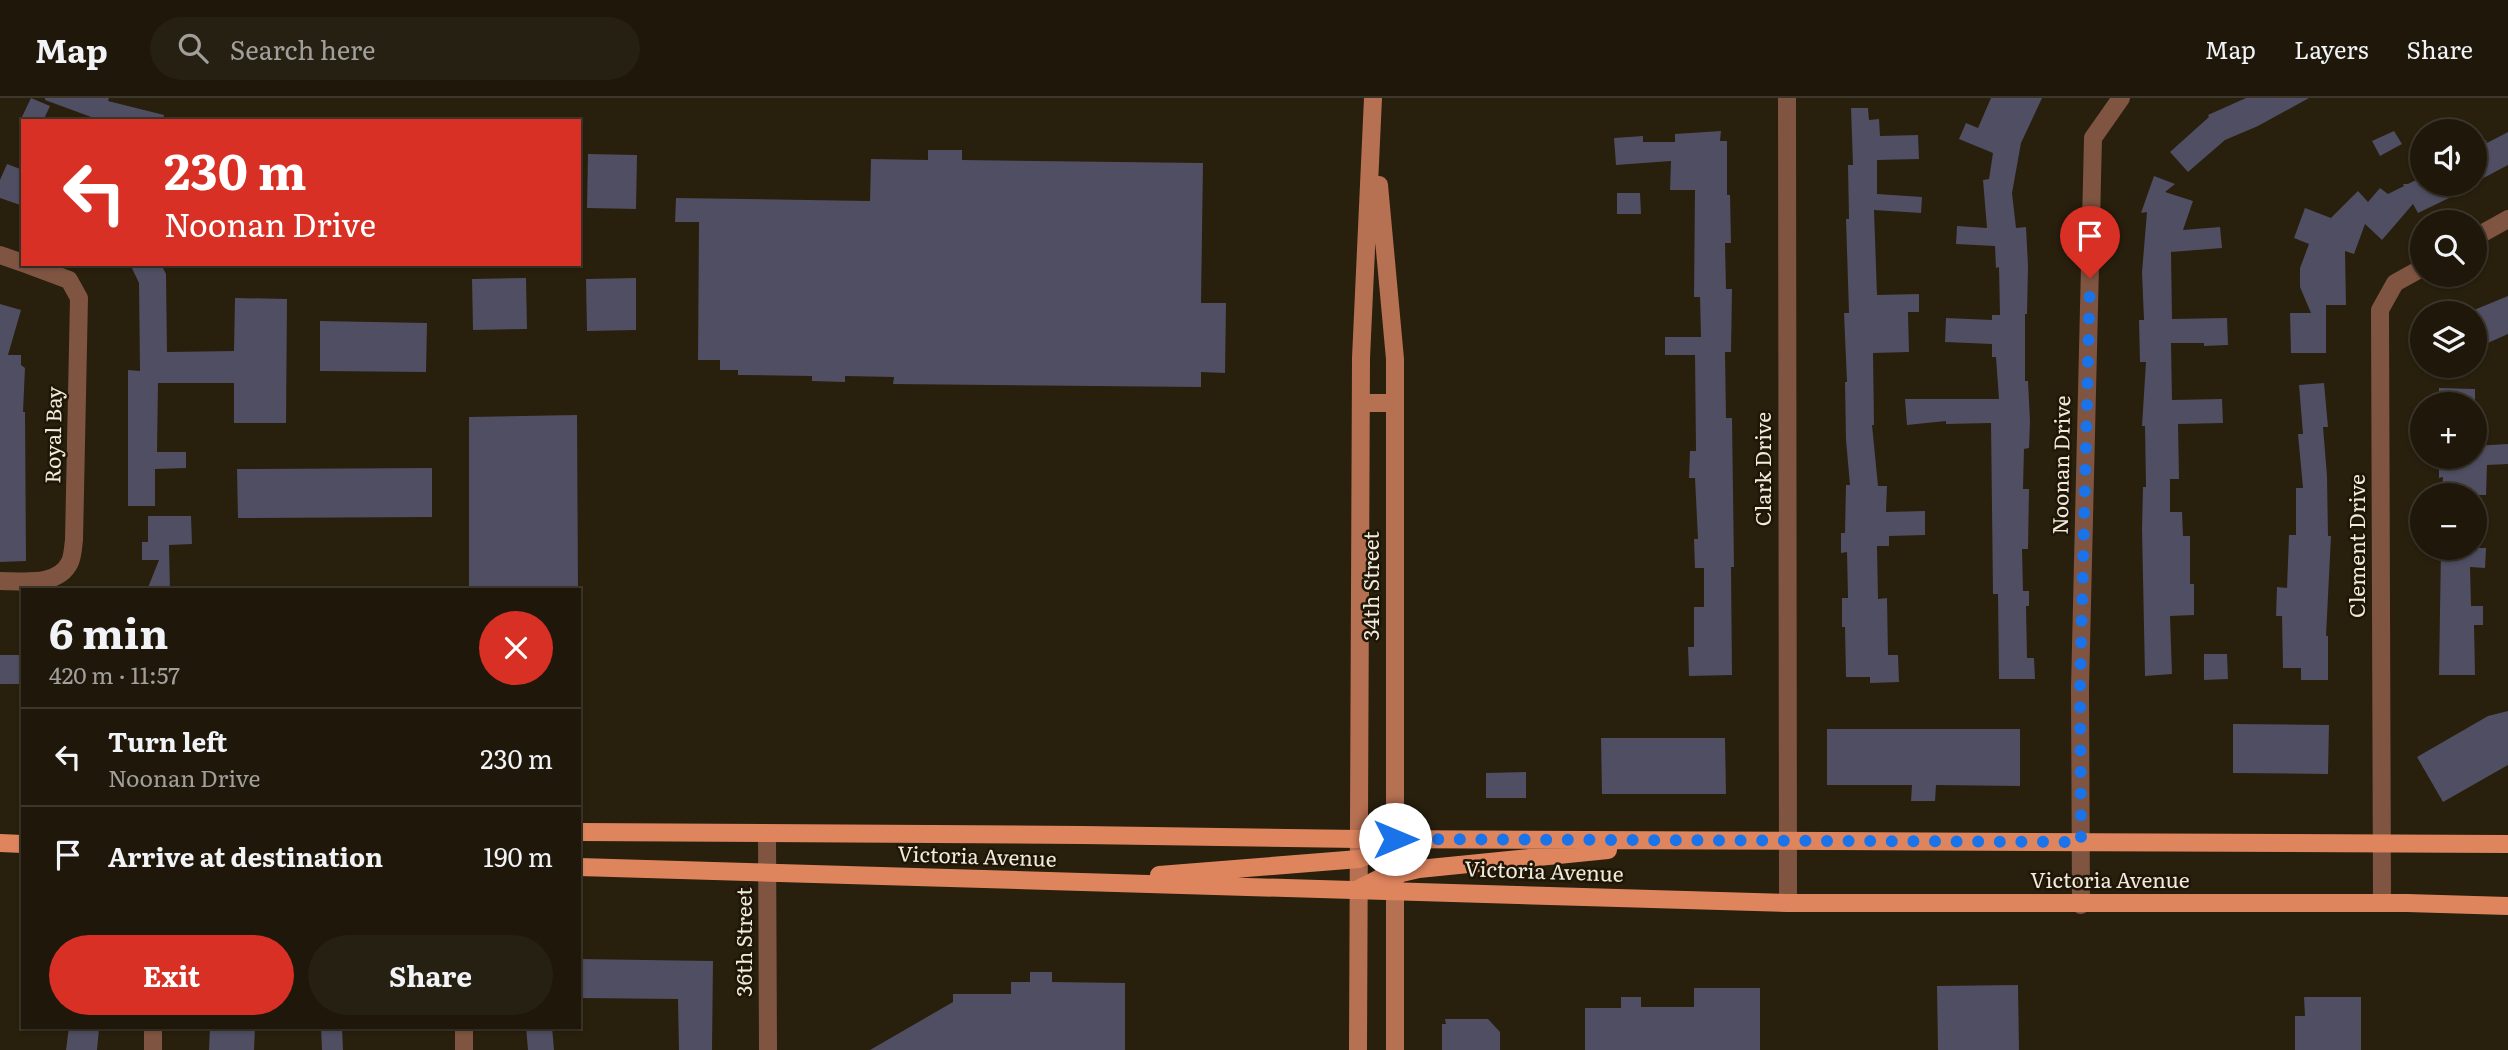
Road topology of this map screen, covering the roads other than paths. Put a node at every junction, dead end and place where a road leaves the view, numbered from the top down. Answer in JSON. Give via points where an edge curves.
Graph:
{"nodes":[{"id":1,"x":1373,"y":98,"type":"edge"},
{"id":2,"x":1787,"y":98,"type":"edge"},
{"id":3,"x":2121,"y":98,"type":"edge"},
{"id":4,"x":1373,"y":123,"type":"junction"},
{"id":5,"x":2508,"y":219,"type":"edge"},
{"id":6,"x":2487,"y":231,"type":"edge"},
{"id":7,"x":0,"y":255,"type":"edge"},
{"id":8,"x":21,"y":263,"type":"edge"},
{"id":9,"x":30,"y":266,"type":"edge"},
{"id":10,"x":2410,"y":275,"type":"edge"},
{"id":11,"x":1361,"y":403,"type":"junction"},
{"id":12,"x":1395,"y":403,"type":"junction"},
{"id":13,"x":0,"y":581,"type":"edge"},
{"id":14,"x":581,"y":832,"type":"edge"},
{"id":15,"x":21,"y":833,"type":"edge"},
{"id":16,"x":0,"y":834,"type":"edge"},
{"id":17,"x":767,"y":834,"type":"junction"},
{"id":18,"x":1359,"y":839,"type":"junction"},
{"id":19,"x":1395,"y":839,"type":"junction"},
{"id":20,"x":1698,"y":840,"type":"junction"},
{"id":21,"x":1786,"y":841,"type":"junction"},
{"id":22,"x":2081,"y":842,"type":"junction"},
{"id":23,"x":0,"y":843,"type":"edge"},
{"id":24,"x":2382,"y":843,"type":"junction"},
{"id":25,"x":21,"y":844,"type":"edge"},
{"id":26,"x":2508,"y":844,"type":"edge"},
{"id":27,"x":1359,"y":859,"type":"junction"},
{"id":28,"x":581,"y":867,"type":"edge"},
{"id":29,"x":767,"y":874,"type":"junction"},
{"id":30,"x":1394,"y":882,"type":"junction"},
{"id":31,"x":1075,"y":883,"type":"junction"},
{"id":32,"x":1358,"y":890,"type":"junction"},
{"id":33,"x":1788,"y":903,"type":"junction"},
{"id":34,"x":2382,"y":903,"type":"junction"},
{"id":35,"x":2081,"y":905,"type":"junction"},
{"id":36,"x":2508,"y":906,"type":"edge"},
{"id":37,"x":153,"y":1029,"type":"edge"},
{"id":38,"x":464,"y":1029,"type":"edge"},
{"id":39,"x":153,"y":1050,"type":"edge"},
{"id":40,"x":464,"y":1050,"type":"edge"},
{"id":41,"x":768,"y":1050,"type":"edge"},
{"id":42,"x":1358,"y":1050,"type":"edge"},
{"id":43,"x":1395,"y":1050,"type":"edge"}],
"edges":[{"from":1,"to":4,"type":"street","name":"34th Street"},
{"from":2,"to":21,"type":"street","name":"Clark Drive"},
{"from":3,"to":22,"type":"street","name":"Noonan Drive","via":[[2093,138],[2080,688]]},
{"from":4,"to":11,"type":"street","name":"34th Street"},
{"from":4,"to":12,"type":"street","name":"34th Street"},
{"from":5,"to":6,"type":"street"},
{"from":7,"to":8,"type":"street","name":"Royal Bay"},
{"from":9,"to":13,"type":"street","name":"Royal Bay","via":[[69,280],[79,298],[74,540],[71,560],[62,573],[45,580]]},
{"from":10,"to":24,"type":"street","name":"Clement Drive","via":[[2395,284],[2380,310]]},
{"from":11,"to":12,"type":"street"},
{"from":11,"to":18,"type":"street","name":"34th Street"},
{"from":12,"to":19,"type":"street","name":"34th Street"},
{"from":14,"to":17,"type":"main road","name":"Victoria Avenue"},
{"from":15,"to":16,"type":"main road"},
{"from":17,"to":18,"type":"main road","name":"Victoria Avenue"},
{"from":17,"to":29,"type":"street","name":"36th Street"},
{"from":18,"to":19,"type":"main road","name":"Victoria Avenue"},
{"from":18,"to":27,"type":"street","name":"34th Street"},
{"from":19,"to":20,"type":"main road","name":"Victoria Avenue"},
{"from":19,"to":27,"type":"main road"},
{"from":19,"to":30,"type":"street","name":"34th Street"},
{"from":20,"to":21,"type":"main road","name":"Victoria Avenue"},
{"from":20,"to":30,"type":"main road","via":[[1419,869]]},
{"from":21,"to":22,"type":"main road","name":"Victoria Avenue"},
{"from":21,"to":33,"type":"street","name":"Clark Drive"},
{"from":22,"to":24,"type":"main road","name":"Victoria Avenue"},
{"from":22,"to":35,"type":"street","name":"Noonan Drive"},
{"from":23,"to":25,"type":"main road"},
{"from":24,"to":26,"type":"main road","name":"Victoria Avenue"},
{"from":24,"to":34,"type":"street","name":"Clement Drive"},
{"from":27,"to":31,"type":"main road"},
{"from":27,"to":32,"type":"street","name":"34th Street"},
{"from":28,"to":29,"type":"main road","name":"Victoria Avenue"},
{"from":29,"to":31,"type":"main road","name":"Victoria Avenue"},
{"from":29,"to":41,"type":"street","name":"36th Street"},
{"from":30,"to":32,"type":"main road","name":"Victoria Avenue"},
{"from":30,"to":33,"type":"main road","name":"Victoria Avenue"},
{"from":30,"to":43,"type":"street","name":"34th Street"},
{"from":31,"to":32,"type":"main road","name":"Victoria Avenue"},
{"from":32,"to":42,"type":"street","name":"34th Street"},
{"from":33,"to":35,"type":"main road","name":"Victoria Avenue"},
{"from":34,"to":35,"type":"main road","name":"Victoria Avenue"},
{"from":34,"to":36,"type":"main road","name":"Victoria Avenue"},
{"from":37,"to":39,"type":"street"},
{"from":38,"to":40,"type":"street"}]}
